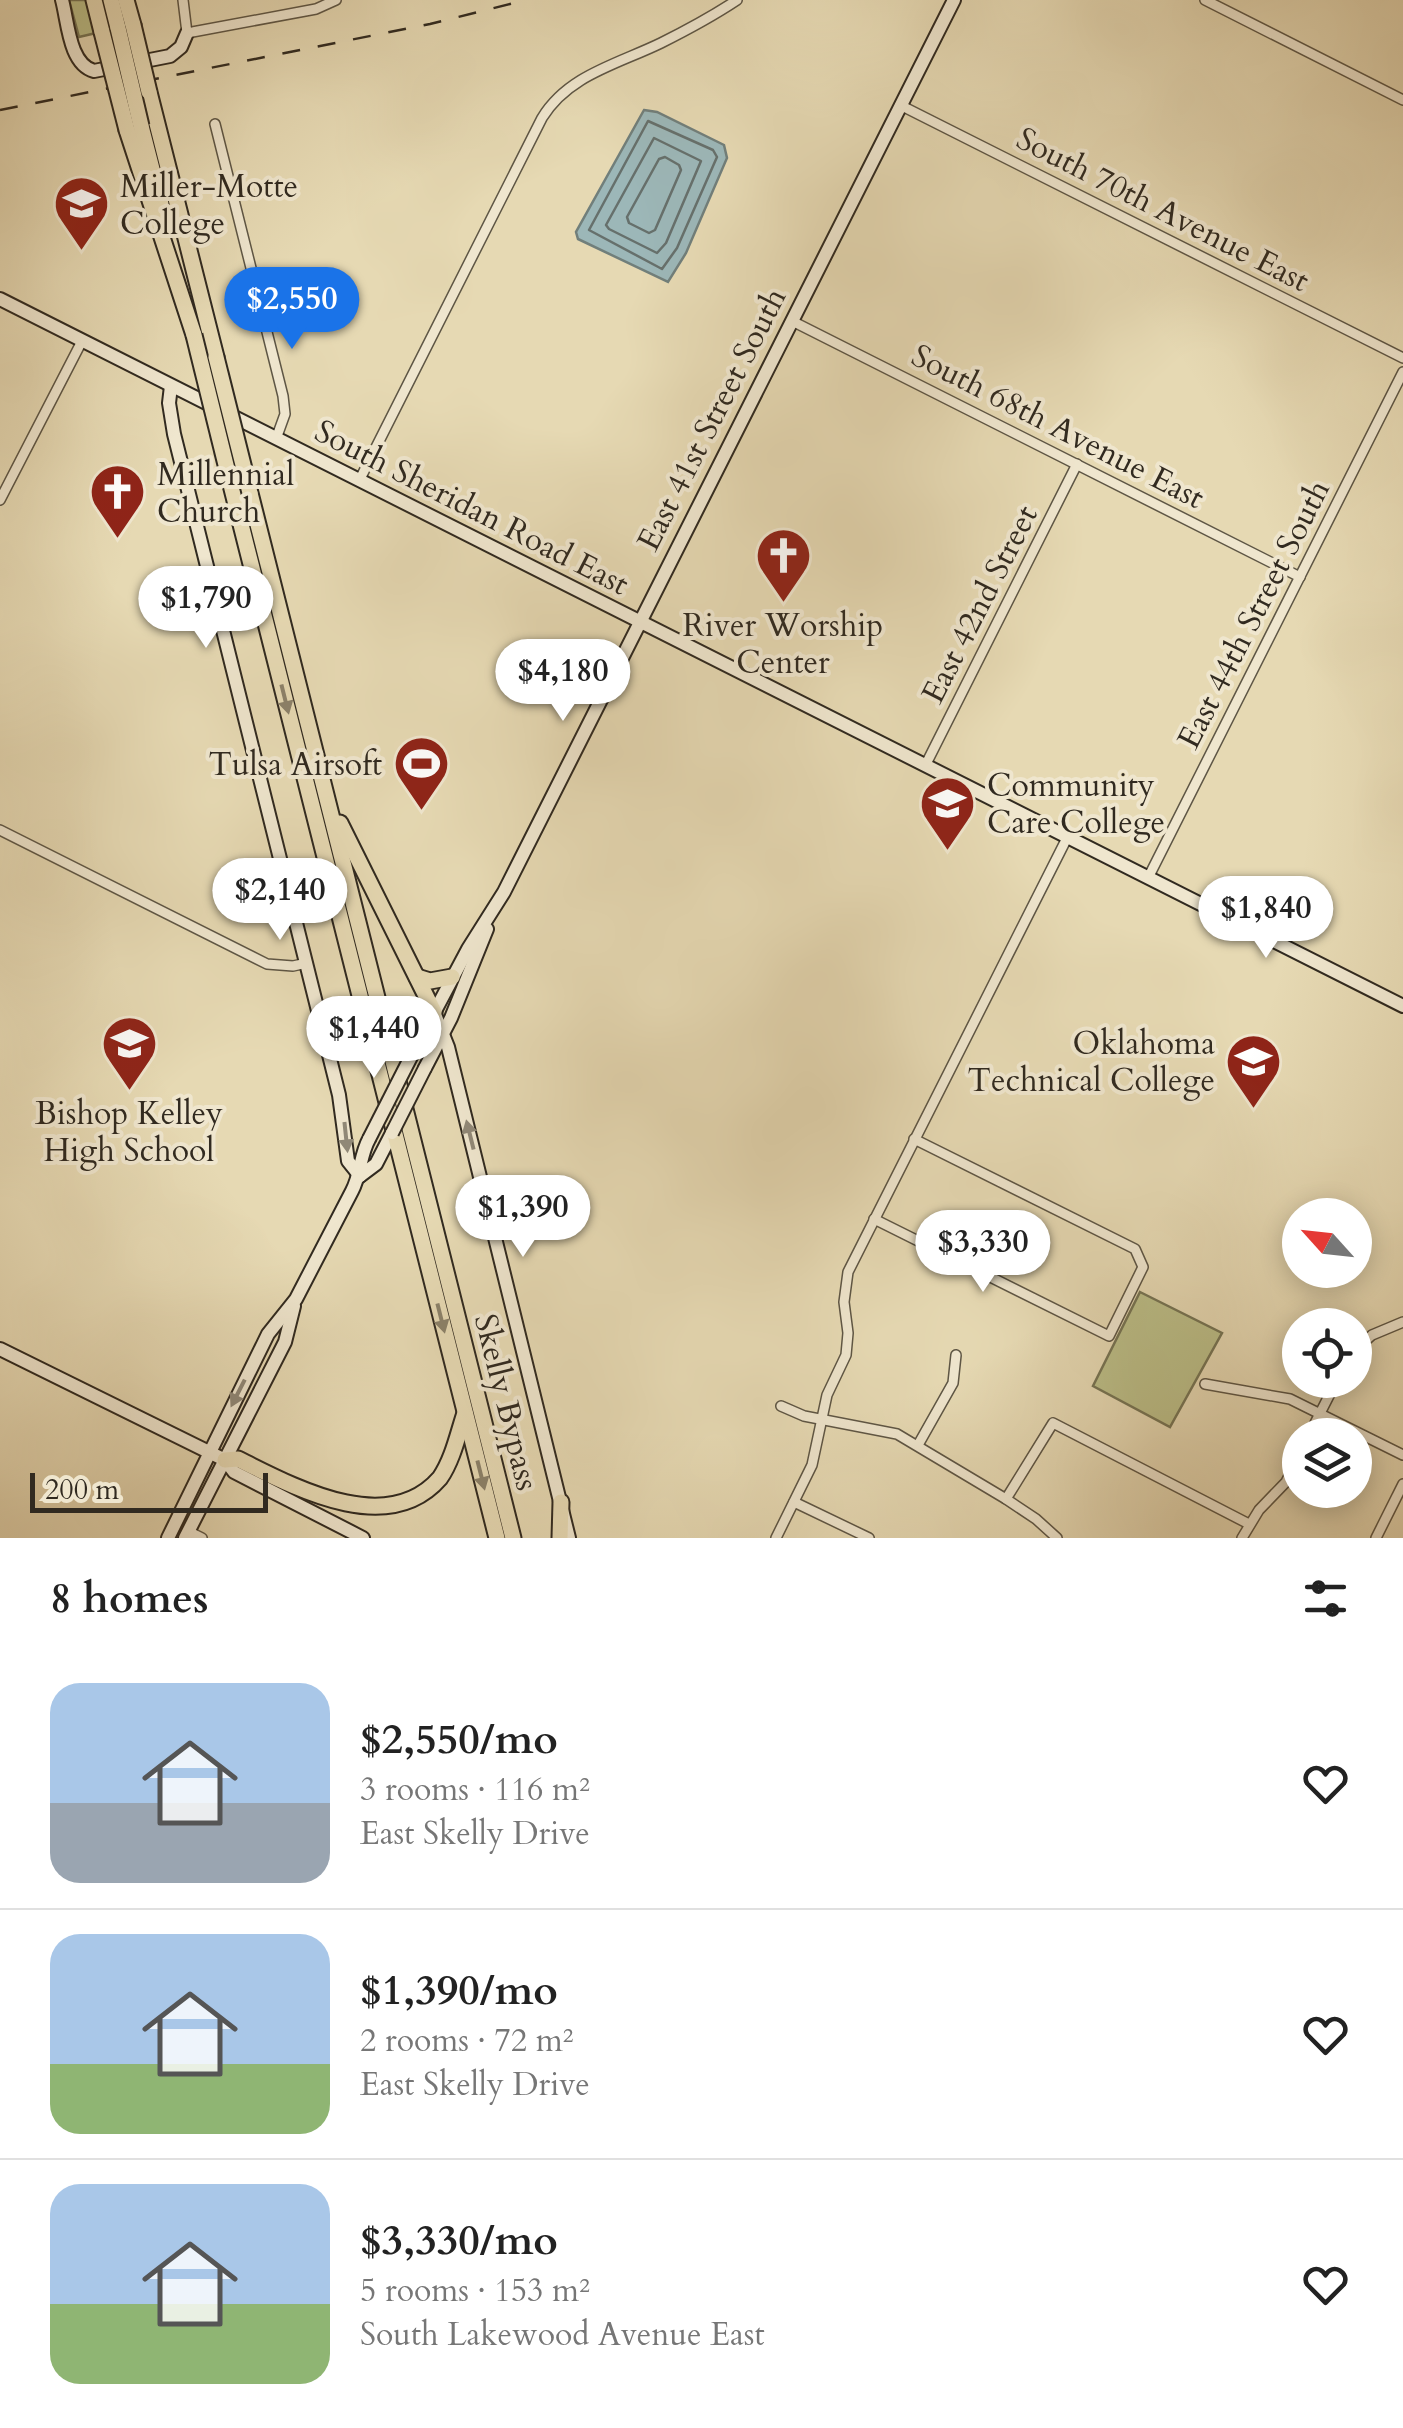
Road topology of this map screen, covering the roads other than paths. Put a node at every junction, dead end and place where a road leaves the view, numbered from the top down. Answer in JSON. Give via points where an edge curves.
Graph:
{"nodes":[{"id":1,"x":62,"y":0,"type":"edge"},
{"id":2,"x":94,"y":0,"type":"edge"},
{"id":3,"x":111,"y":0,"type":"edge"},
{"id":4,"x":129,"y":0,"type":"edge"},
{"id":5,"x":183,"y":0,"type":"edge"},
{"id":6,"x":336,"y":0,"type":"edge"},
{"id":7,"x":738,"y":0,"type":"edge"},
{"id":8,"x":954,"y":0,"type":"edge"},
{"id":9,"x":1206,"y":0,"type":"edge"},
{"id":10,"x":118,"y":28,"type":"junction"},
{"id":11,"x":187,"y":33,"type":"junction"},
{"id":12,"x":1403,"y":100,"type":"edge"},
{"id":13,"x":900,"y":106,"type":"junction"},
{"id":14,"x":215,"y":124,"type":"dead end"},
{"id":15,"x":142,"y":126,"type":"junction"},
{"id":16,"x":0,"y":300,"type":"edge"},
{"id":17,"x":792,"y":321,"type":"junction"},
{"id":18,"x":82,"y":341,"type":"junction"},
{"id":19,"x":1403,"y":358,"type":"edge"},
{"id":20,"x":1403,"y":372,"type":"edge"},
{"id":21,"x":172,"y":386,"type":"junction"},
{"id":22,"x":276,"y":439,"type":"junction"},
{"id":23,"x":1078,"y":464,"type":"junction"},
{"id":24,"x":359,"y":481,"type":"junction"},
{"id":25,"x":0,"y":500,"type":"edge"},
{"id":26,"x":1300,"y":577,"type":"junction"},
{"id":27,"x":639,"y":622,"type":"junction"},
{"id":28,"x":925,"y":766,"type":"junction"},
{"id":29,"x":326,"y":794,"type":"junction"},
{"id":30,"x":0,"y":830,"type":"edge"},
{"id":31,"x":1068,"y":838,"type":"junction"},
{"id":32,"x":1148,"y":878,"type":"junction"},
{"id":33,"x":491,"y":916,"type":"junction"},
{"id":34,"x":307,"y":963,"type":"junction"},
{"id":35,"x":416,"y":977,"type":"junction"},
{"id":36,"x":452,"y":977,"type":"junction"},
{"id":37,"x":1403,"y":1006,"type":"edge"},
{"id":38,"x":434,"y":1012,"type":"junction"},
{"id":39,"x":442,"y":1034,"type":"junction"},
{"id":40,"x":914,"y":1139,"type":"junction"},
{"id":41,"x":360,"y":1176,"type":"junction"},
{"id":42,"x":874,"y":1219,"type":"junction"},
{"id":43,"x":296,"y":1298,"type":"junction"},
{"id":44,"x":1403,"y":1322,"type":"edge"},
{"id":45,"x":1372,"y":1335,"type":"edge"},
{"id":46,"x":0,"y":1349,"type":"edge"},
{"id":47,"x":956,"y":1355,"type":"dead end"},
{"id":48,"x":1204,"y":1384,"type":"dead end"},
{"id":49,"x":1328,"y":1398,"type":"edge"},
{"id":50,"x":782,"y":1406,"type":"dead end"},
{"id":51,"x":465,"y":1413,"type":"junction"},
{"id":52,"x":1320,"y":1413,"type":"junction"},
{"id":53,"x":821,"y":1418,"type":"junction"},
{"id":54,"x":1318,"y":1418,"type":"edge"},
{"id":55,"x":918,"y":1445,"type":"junction"},
{"id":56,"x":208,"y":1452,"type":"junction"},
{"id":57,"x":1403,"y":1455,"type":"edge"},
{"id":58,"x":225,"y":1460,"type":"junction"},
{"id":59,"x":1403,"y":1484,"type":"edge"},
{"id":60,"x":1282,"y":1486,"type":"edge"},
{"id":61,"x":1006,"y":1498,"type":"junction"},
{"id":62,"x":561,"y":1502,"type":"junction"},
{"id":63,"x":794,"y":1502,"type":"junction"},
{"id":64,"x":1249,"y":1524,"type":"junction"},
{"id":65,"x":186,"y":1535,"type":"edge"},
{"id":66,"x":168,"y":1538,"type":"edge"},
{"id":67,"x":202,"y":1538,"type":"edge"},
{"id":68,"x":363,"y":1538,"type":"edge"},
{"id":69,"x":497,"y":1538,"type":"edge"},
{"id":70,"x":513,"y":1538,"type":"edge"},
{"id":71,"x":560,"y":1538,"type":"edge"},
{"id":72,"x":569,"y":1538,"type":"edge"},
{"id":73,"x":776,"y":1538,"type":"edge"},
{"id":74,"x":868,"y":1538,"type":"edge"},
{"id":75,"x":1057,"y":1538,"type":"edge"},
{"id":76,"x":1242,"y":1538,"type":"edge"},
{"id":77,"x":1376,"y":1538,"type":"edge"}],
"edges":[{"from":1,"to":11,"type":"main road","via":[[78,60],[94,71],[170,56]]},
{"from":2,"to":10,"type":"highway"},
{"from":3,"to":10,"type":"highway","name":"Skelly Bypass"},
{"from":4,"to":10,"type":"highway"},
{"from":5,"to":11,"type":"street"},
{"from":6,"to":11,"type":"street"},
{"from":7,"to":24,"type":"street","via":[[556,97]]},
{"from":8,"to":13,"type":"main road","name":"East 41st Street South"},
{"from":9,"to":12,"type":"street"},
{"from":10,"to":15,"type":"highway","name":"Skelly Bypass","bridge":true},
{"from":13,"to":17,"type":"main road","name":"East 41st Street South"},
{"from":13,"to":19,"type":"street","name":"South 70th Avenue East"},
{"from":14,"to":22,"type":"street","via":[[282,396],[285,414]]},
{"from":15,"to":29,"type":"highway","name":"Skelly Bypass","bridge":true,"via":[[216,356]]},
{"from":15,"to":51,"type":"highway","name":"Skelly Bypass","one_way":true,"bridge":true},
{"from":16,"to":18,"type":"main road","name":"South Sheridan Road East"},
{"from":17,"to":23,"type":"street","name":"South 68th Avenue East"},
{"from":17,"to":27,"type":"main road","name":"East 41st Street South"},
{"from":18,"to":21,"type":"main road","name":"South Sheridan Road East"},
{"from":18,"to":25,"type":"street"},
{"from":20,"to":26,"type":"street","name":"East 44th Street South"},
{"from":21,"to":22,"type":"main road","name":"South Sheridan Road East"},
{"from":21,"to":34,"type":"main road","via":[[174,434]]},
{"from":22,"to":24,"type":"main road","name":"South Sheridan Road East"},
{"from":23,"to":26,"type":"street","name":"South 68th Avenue East"},
{"from":23,"to":28,"type":"street","name":"East 42nd Street"},
{"from":24,"to":27,"type":"main road","name":"South Sheridan Road East"},
{"from":26,"to":32,"type":"street","name":"East 44th Street South"},
{"from":27,"to":28,"type":"main road","name":"South Sheridan Road East"},
{"from":27,"to":33,"type":"main road","name":"East 41st Street South"},
{"from":28,"to":31,"type":"main road","name":"South Sheridan Road East"},
{"from":29,"to":35,"type":"highway"},
{"from":29,"to":70,"type":"highway","name":"Skelly Bypass"},
{"from":30,"to":34,"type":"street","via":[[267,964]]},
{"from":31,"to":32,"type":"main road","name":"South Sheridan Road East"},
{"from":31,"to":40,"type":"street"},
{"from":32,"to":37,"type":"main road","name":"South Sheridan Road East"},
{"from":33,"to":36,"type":"main road","name":"East 41st Street South"},
{"from":33,"to":39,"type":"main road","name":"East 41st Street South"},
{"from":34,"to":41,"type":"main road","one_way":true,"via":[[340,1095],[348,1161]]},
{"from":35,"to":36,"type":"highway"},
{"from":35,"to":38,"type":"highway"},
{"from":36,"to":38,"type":"main road","name":"East 41st Street South"},
{"from":38,"to":39,"type":"main road"},
{"from":38,"to":41,"type":"main road","name":"East 41st Street South","bridge":true,"via":[[364,1148]]},
{"from":39,"to":41,"type":"main road","name":"East 41st Street South","bridge":true,"via":[[376,1164]]},
{"from":62,"to":39,"type":"main road","one_way":true},
{"from":40,"to":42,"type":"street"},
{"from":40,"to":42,"type":"street","via":[[1136,1249],[1143,1267],[1109,1336]]},
{"from":41,"to":43,"type":"main road","name":"East 41st Street South"},
{"from":42,"to":53,"type":"street","via":[[845,1281],[848,1344]]},
{"from":43,"to":56,"type":"main road","name":"East 41st Street South","one_way":true,"via":[[268,1334]]},
{"from":43,"to":58,"type":"main road","name":"East 41st Street South","via":[[284,1342]]},
{"from":44,"to":45,"type":"street"},
{"from":46,"to":56,"type":"main road"},
{"from":47,"to":55,"type":"street","via":[[953,1383]]},
{"from":48,"to":52,"type":"street","via":[[1284,1397]]},
{"from":49,"to":52,"type":"street"},
{"from":50,"to":53,"type":"street"},
{"from":51,"to":58,"type":"highway","via":[[441,1476],[412,1502],[388,1511],[335,1507],[238,1459]]},
{"from":51,"to":69,"type":"highway","name":"Skelly Bypass","one_way":true},
{"from":52,"to":54,"type":"street"},
{"from":52,"to":57,"type":"street"},
{"from":53,"to":55,"type":"street","via":[[889,1431]]},
{"from":53,"to":63,"type":"street","via":[[812,1465]]},
{"from":55,"to":61,"type":"street"},
{"from":56,"to":58,"type":"main road"},
{"from":56,"to":66,"type":"main road","name":"East 41st Street South"},
{"from":58,"to":65,"type":"main road","name":"East 41st Street South"},
{"from":58,"to":68,"type":"main road","via":[[234,1472]]},
{"from":59,"to":77,"type":"street"},
{"from":60,"to":64,"type":"street"},
{"from":61,"to":64,"type":"street","via":[[1053,1423]]},
{"from":61,"to":75,"type":"street"},
{"from":62,"to":71,"type":"highway"},
{"from":62,"to":72,"type":"main road"},
{"from":63,"to":73,"type":"street"},
{"from":63,"to":74,"type":"street"},
{"from":64,"to":76,"type":"street"},
{"from":65,"to":67,"type":"street"}]}
